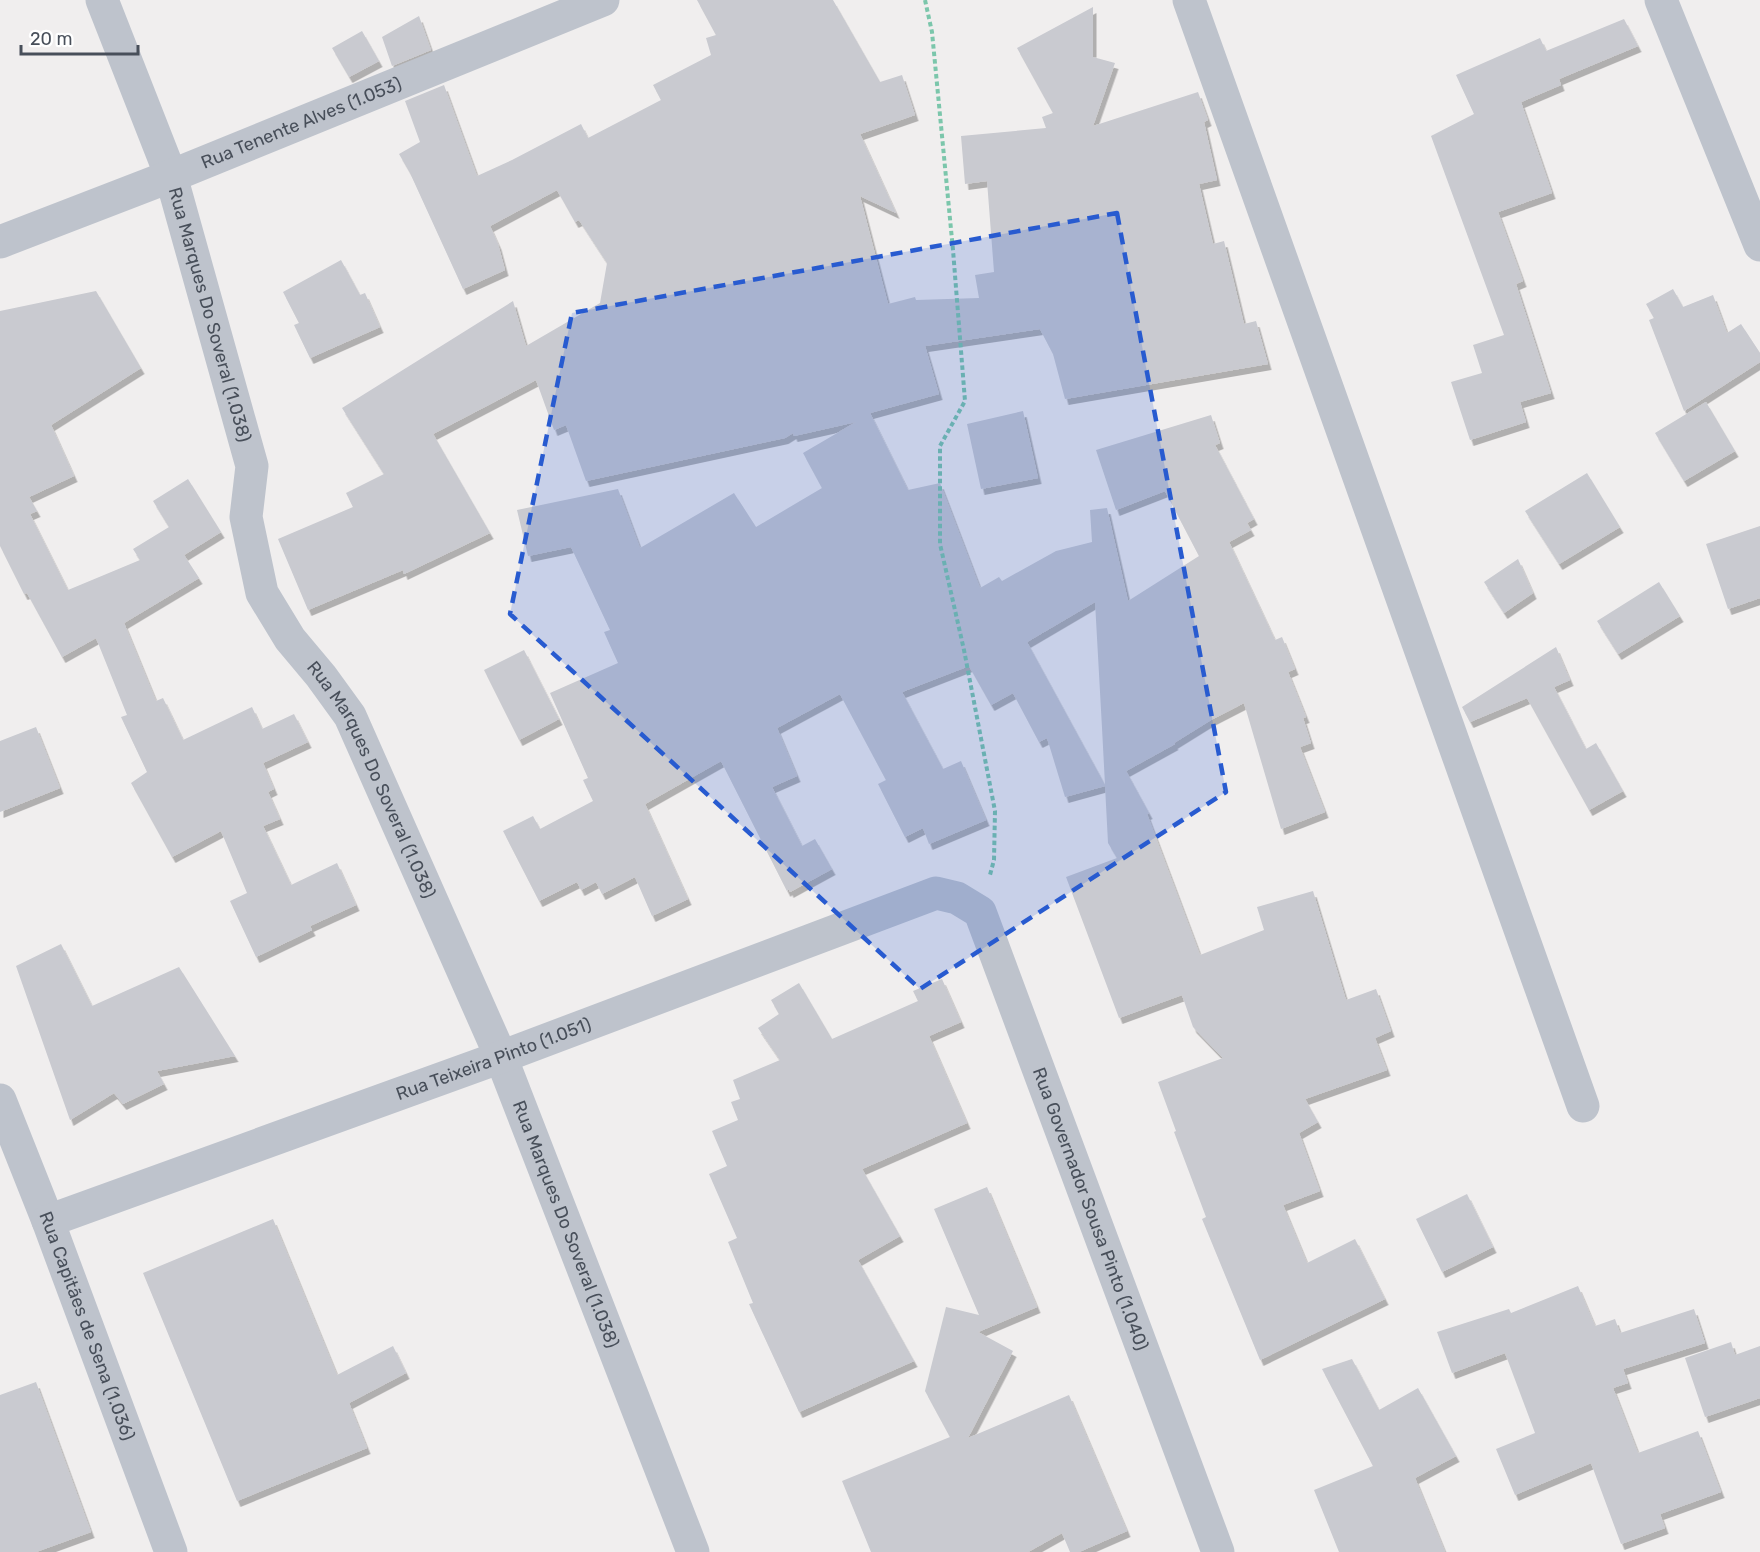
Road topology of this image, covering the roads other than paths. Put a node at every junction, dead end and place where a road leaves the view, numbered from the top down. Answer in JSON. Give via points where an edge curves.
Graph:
{"nodes":[{"id":1,"x":102,"y":0,"type":"edge"},
{"id":2,"x":603,"y":0,"type":"edge"},
{"id":3,"x":1190,"y":0,"type":"edge"},
{"id":4,"x":1661,"y":0,"type":"edge"},
{"id":5,"x":171,"y":176,"type":"junction"},
{"id":6,"x":0,"y":242,"type":"edge"},
{"id":7,"x":1760,"y":245,"type":"edge"},
{"id":8,"x":936,"y":893,"type":"joint"},
{"id":9,"x":501,"y":1057,"type":"junction"},
{"id":10,"x":0,"y":1100,"type":"edge"},
{"id":11,"x":1583,"y":1106,"type":"dead end"},
{"id":12,"x":48,"y":1221,"type":"junction"},
{"id":13,"x":171,"y":1552,"type":"edge"},
{"id":14,"x":693,"y":1552,"type":"edge"},
{"id":15,"x":1218,"y":1552,"type":"edge"}],
"edges":[{"from":1,"to":5,"type":"street","name":"Rua Marques Do Soveral (1.038)"},
{"from":2,"to":5,"type":"street","name":"Rua Tenente Alves (1.053)"},
{"from":3,"to":11,"type":"street"},
{"from":4,"to":7,"type":"street"},
{"from":5,"to":6,"type":"street","name":"Rua Tenente Alves (1.053)"},
{"from":5,"to":9,"type":"street","name":"Rua Marques Do Soveral (1.038)","via":[[252,466],[246,517],[262,593],[290,639],[350,716]]},
{"from":8,"to":9,"type":"street","name":"Rua Teixeira Pinto (1.051)"},
{"from":8,"to":15,"type":"street","name":"Rua Governador Sousa Pinto (1.040)","via":[[957,898],[980,912]]},
{"from":9,"to":12,"type":"street","name":"Rua Teixeira Pinto (1.051)"},
{"from":9,"to":14,"type":"street","name":"Rua Marques Do Soveral (1.038)"},
{"from":10,"to":12,"type":"street","name":"Rua Capitães de Sena (1.036)"},
{"from":12,"to":13,"type":"street","name":"Rua Capitães de Sena (1.036)"}]}
